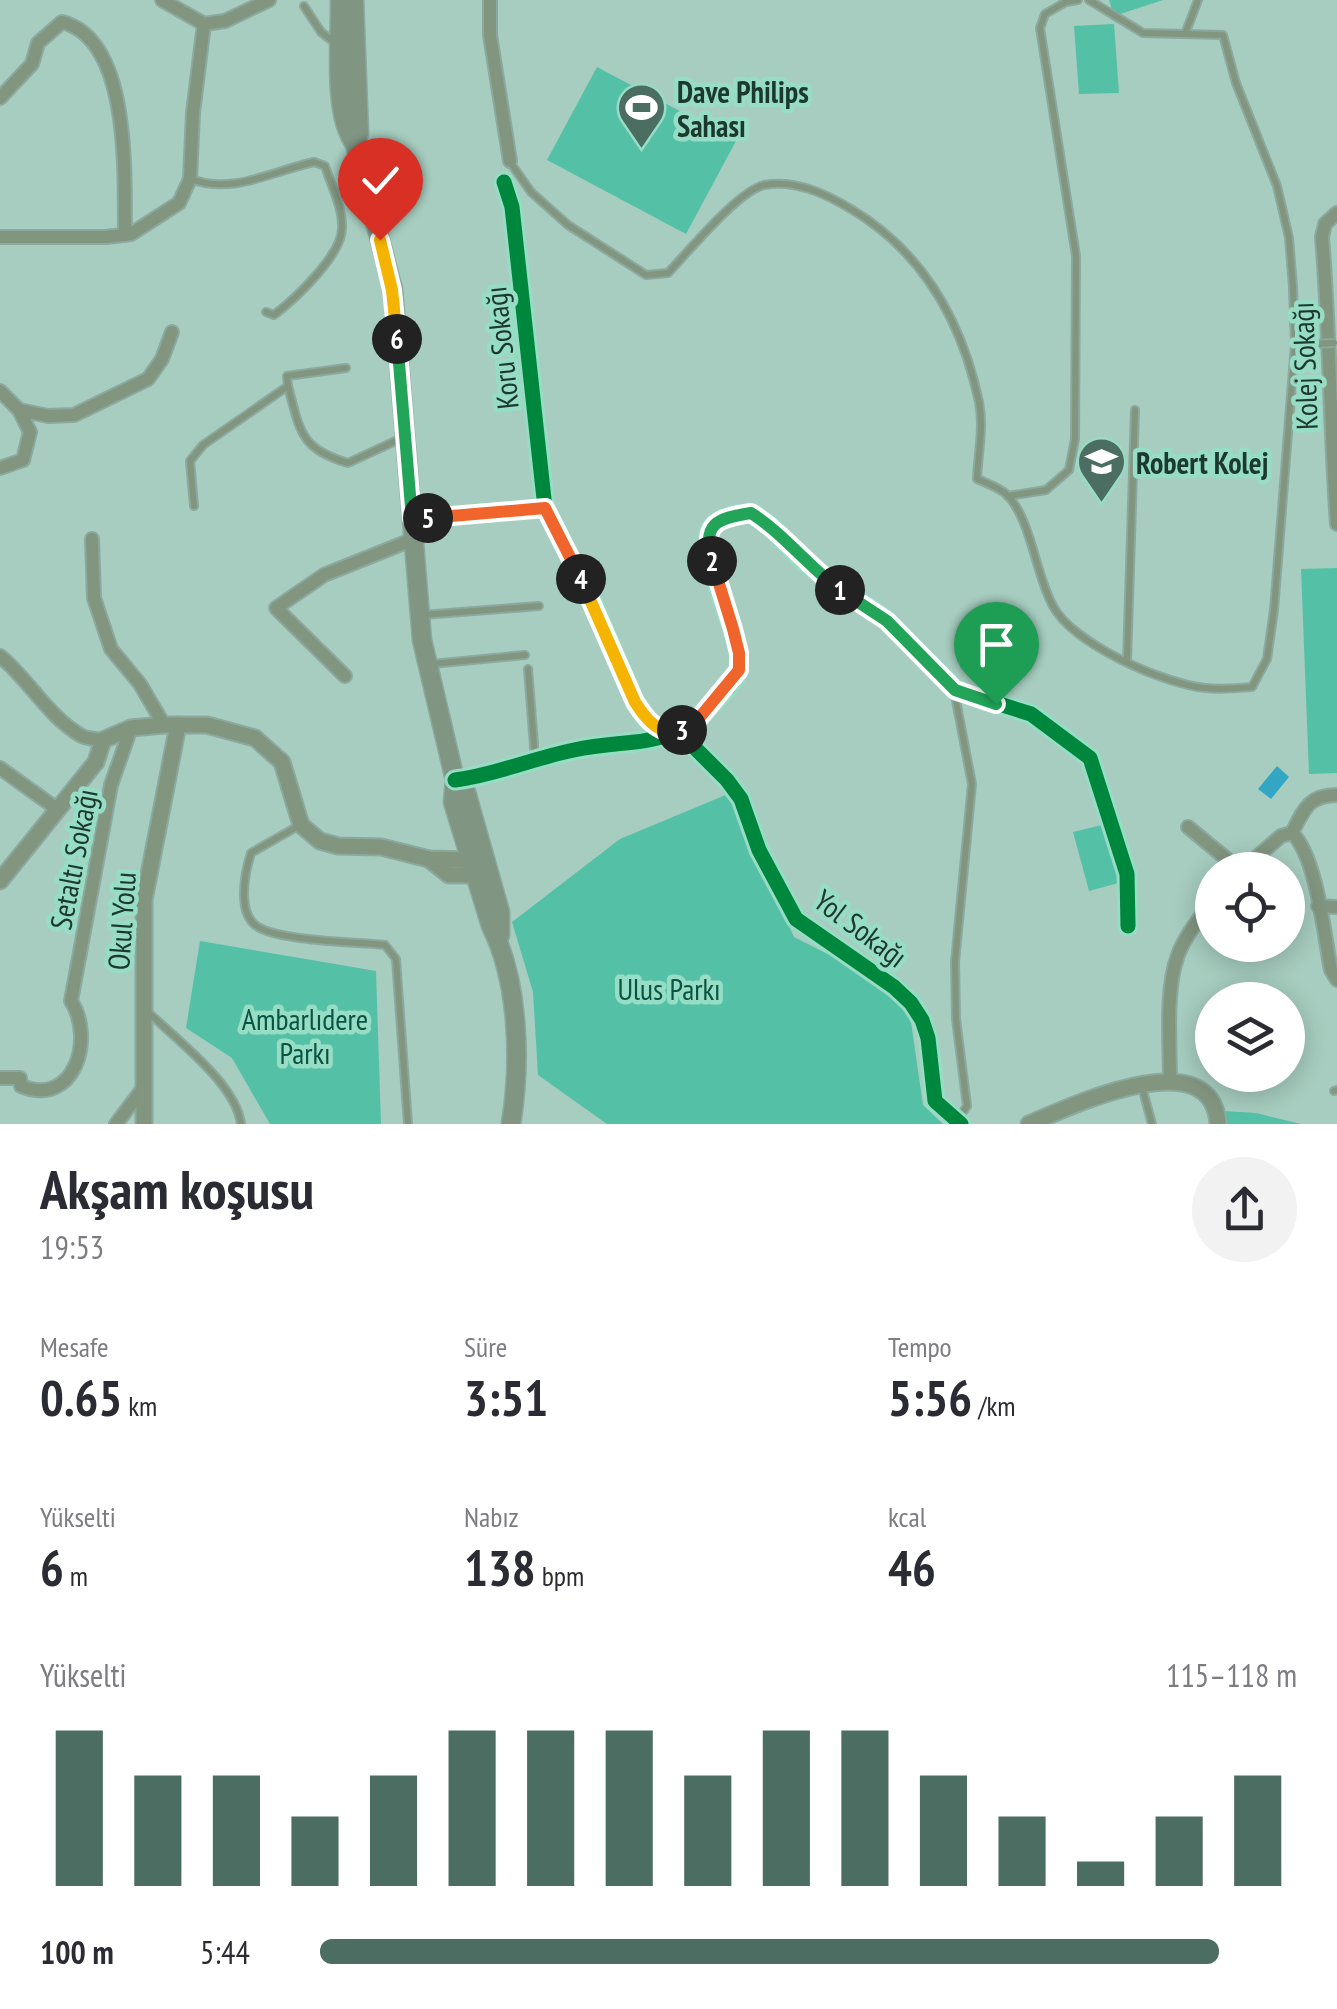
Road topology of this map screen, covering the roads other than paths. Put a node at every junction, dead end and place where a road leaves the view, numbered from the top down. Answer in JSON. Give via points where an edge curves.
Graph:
{"nodes":[{"id":1,"x":162,"y":0,"type":"edge"},
{"id":2,"x":269,"y":0,"type":"edge"},
{"id":3,"x":340,"y":0,"type":"edge"},
{"id":4,"x":354,"y":0,"type":"edge"},
{"id":5,"x":490,"y":0,"type":"edge"},
{"id":6,"x":1078,"y":0,"type":"edge"},
{"id":7,"x":1089,"y":0,"type":"edge"},
{"id":8,"x":1198,"y":0,"type":"edge"},
{"id":9,"x":304,"y":6,"type":"dead end"},
{"id":10,"x":204,"y":24,"type":"junction"},
{"id":11,"x":1186,"y":34,"type":"junction"},
{"id":12,"x":341,"y":46,"type":"junction"},
{"id":13,"x":0,"y":98,"type":"edge"},
{"id":14,"x":354,"y":144,"type":"junction"},
{"id":15,"x":510,"y":161,"type":"joint"},
{"id":16,"x":190,"y":179,"type":"junction"},
{"id":17,"x":504,"y":182,"type":"dead end"},
{"id":18,"x":1337,"y":213,"type":"edge"},
{"id":19,"x":124,"y":234,"type":"junction"},
{"id":20,"x":0,"y":237,"type":"edge"},
{"id":21,"x":266,"y":312,"type":"dead end"},
{"id":22,"x":172,"y":332,"type":"dead end"},
{"id":23,"x":1335,"y":343,"type":"edge"},
{"id":24,"x":1295,"y":345,"type":"junction"},
{"id":25,"x":346,"y":368,"type":"dead end"},
{"id":26,"x":288,"y":386,"type":"junction"},
{"id":27,"x":0,"y":392,"type":"edge"},
{"id":28,"x":19,"y":410,"type":"junction"},
{"id":29,"x":1135,"y":410,"type":"dead end"},
{"id":30,"x":405,"y":436,"type":"junction"},
{"id":31,"x":0,"y":468,"type":"edge"},
{"id":32,"x":1008,"y":496,"type":"junction"},
{"id":33,"x":194,"y":506,"type":"dead end"},
{"id":34,"x":545,"y":508,"type":"junction"},
{"id":35,"x":412,"y":519,"type":"junction"},
{"id":36,"x":1337,"y":524,"type":"edge"},
{"id":37,"x":414,"y":539,"type":"junction"},
{"id":38,"x":92,"y":540,"type":"dead end"},
{"id":39,"x":539,"y":606,"type":"dead end"},
{"id":40,"x":420,"y":616,"type":"junction"},
{"id":41,"x":525,"y":655,"type":"dead end"},
{"id":42,"x":0,"y":656,"type":"edge"},
{"id":43,"x":1127,"y":663,"type":"junction"},
{"id":44,"x":429,"y":664,"type":"junction"},
{"id":45,"x":528,"y":669,"type":"dead end"},
{"id":46,"x":345,"y":676,"type":"dead end"},
{"id":47,"x":954,"y":688,"type":"junction"},
{"id":48,"x":171,"y":725,"type":"junction"},
{"id":49,"x":131,"y":728,"type":"junction"},
{"id":50,"x":674,"y":734,"type":"junction"},
{"id":51,"x":103,"y":740,"type":"junction"},
{"id":52,"x":535,"y":760,"type":"junction"},
{"id":53,"x":0,"y":768,"type":"edge"},
{"id":54,"x":455,"y":780,"type":"junction"},
{"id":55,"x":1337,"y":795,"type":"edge"},
{"id":56,"x":58,"y":810,"type":"junction"},
{"id":57,"x":301,"y":824,"type":"junction"},
{"id":58,"x":1188,"y":827,"type":"dead end"},
{"id":59,"x":1292,"y":833,"type":"junction"},
{"id":60,"x":1219,"y":852,"type":"edge"},
{"id":61,"x":1262,"y":852,"type":"edge"},
{"id":62,"x":429,"y":859,"type":"junction"},
{"id":63,"x":479,"y":865,"type":"junction"},
{"id":64,"x":3,"y":872,"type":"edge"},
{"id":65,"x":449,"y":876,"type":"junction"},
{"id":66,"x":483,"y":899,"type":"junction"},
{"id":67,"x":1318,"y":906,"type":"junction"},
{"id":68,"x":1337,"y":907,"type":"edge"},
{"id":69,"x":1128,"y":926,"type":"dead end"},
{"id":70,"x":1195,"y":926,"type":"edge"},
{"id":71,"x":499,"y":940,"type":"junction"},
{"id":72,"x":1337,"y":980,"type":"edge"},
{"id":73,"x":144,"y":1008,"type":"junction"},
{"id":74,"x":0,"y":1078,"type":"edge"},
{"id":75,"x":1170,"y":1080,"type":"junction"},
{"id":76,"x":1142,"y":1086,"type":"junction"},
{"id":77,"x":144,"y":1087,"type":"junction"},
{"id":78,"x":959,"y":1123,"type":"edge"},
{"id":79,"x":116,"y":1124,"type":"edge"},
{"id":80,"x":144,"y":1124,"type":"edge"},
{"id":81,"x":241,"y":1124,"type":"edge"},
{"id":82,"x":408,"y":1124,"type":"edge"},
{"id":83,"x":511,"y":1124,"type":"edge"},
{"id":84,"x":1029,"y":1124,"type":"edge"},
{"id":85,"x":1152,"y":1124,"type":"edge"},
{"id":86,"x":1218,"y":1124,"type":"edge"}],
"edges":[{"from":1,"to":10,"type":"street"},
{"from":2,"to":10,"type":"street"},
{"from":3,"to":12,"type":"main road"},
{"from":4,"to":14,"type":"main road"},
{"from":5,"to":15,"type":"street"},
{"from":6,"to":32,"type":"lane","via":[[1045,14],[1040,28],[1076,256],[1075,439],[1069,470],[1058,480],[1046,490]]},
{"from":7,"to":11,"type":"lane","via":[[1142,34]]},
{"from":8,"to":11,"type":"lane"},
{"from":9,"to":12,"type":"lane","via":[[320,32]]},
{"from":10,"to":16,"type":"street"},
{"from":11,"to":24,"type":"lane","via":[[1224,35],[1240,96],[1278,186]]},
{"from":12,"to":14,"type":"main road","via":[[341,104]]},
{"from":13,"to":19,"type":"street","via":[[32,64],[49,31],[62,22],[76,26],[105,60],[123,128]]},
{"from":14,"to":30,"type":"main road","via":[[392,290]]},
{"from":15,"to":32,"type":"lane","via":[[568,225],[646,275],[668,274],[730,208],[761,186],[825,194],[873,222],[944,301],[980,403],[978,479]]},
{"from":16,"to":19,"type":"street","via":[[179,204]]},
{"from":16,"to":21,"type":"lane","via":[[232,185],[314,162],[325,166],[342,236],[298,295],[274,315]]},
{"from":17,"to":34,"type":"street","name":"Koru Sokağı"},
{"from":18,"to":36,"type":"street","name":"Kolej Sokağı","via":[[1322,237]]},
{"from":19,"to":20,"type":"street"},
{"from":22,"to":28,"type":"street","via":[[148,379],[74,415]]},
{"from":23,"to":24,"type":"lane","bridge":true},
{"from":24,"to":43,"type":"lane","via":[[1267,660],[1252,686],[1227,688],[1140,672]]},
{"from":25,"to":26,"type":"lane","via":[[287,376]]},
{"from":26,"to":30,"type":"lane","via":[[301,436],[323,455],[348,463]]},
{"from":26,"to":33,"type":"lane","via":[[190,461]]},
{"from":27,"to":28,"type":"street"},
{"from":28,"to":31,"type":"street","via":[[30,432],[28,446],[23,460]]},
{"from":29,"to":43,"type":"lane"},
{"from":30,"to":35,"type":"main road"},
{"from":32,"to":43,"type":"lane","via":[[1054,610]]},
{"from":34,"to":35,"type":"street"},
{"from":34,"to":50,"type":"street","name":"Yol Sokağı","via":[[635,702],[659,730]]},
{"from":35,"to":37,"type":"main road"},
{"from":37,"to":40,"type":"main road"},
{"from":37,"to":46,"type":"street","via":[[324,575],[276,608]]},
{"from":38,"to":48,"type":"street","via":[[94,598],[112,649]]},
{"from":39,"to":40,"type":"lane"},
{"from":40,"to":44,"type":"main road"},
{"from":41,"to":44,"type":"lane"},
{"from":42,"to":51,"type":"street","via":[[81,736]]},
{"from":44,"to":54,"type":"main road"},
{"from":45,"to":52,"type":"lane"},
{"from":47,"to":50,"type":"street","via":[[887,621],[803,561],[751,513],[712,526],[706,542],[739,670],[695,723]]},
{"from":47,"to":69,"type":"street","via":[[1030,714],[1090,758],[1127,874]]},
{"from":47,"to":78,"type":"lane","via":[[972,784],[955,962],[967,1106]]},
{"from":48,"to":49,"type":"street"},
{"from":48,"to":57,"type":"street","via":[[207,725],[255,738],[282,762]]},
{"from":48,"to":73,"type":"street","name":"Okul Yolu","via":[[144,900]]},
{"from":49,"to":51,"type":"street"},
{"from":49,"to":74,"type":"street","name":"Setaltı Sokağı","via":[[112,786],[71,1001],[82,1038],[72,1074],[58,1088],[36,1092],[20,1078]]},
{"from":50,"to":52,"type":"street"},
{"from":50,"to":78,"type":"street","name":"Yol Sokağı","via":[[704,755],[741,800],[796,919],[911,1003],[928,1038],[935,1101]]},
{"from":51,"to":56,"type":"street","via":[[96,762]]},
{"from":52,"to":54,"type":"street"},
{"from":53,"to":56,"type":"street"},
{"from":54,"to":63,"type":"main road","via":[[466,792]]},
{"from":55,"to":59,"type":"street","via":[[1307,802]]},
{"from":56,"to":64,"type":"street"},
{"from":57,"to":62,"type":"street","via":[[338,846],[381,847]]},
{"from":57,"to":82,"type":"lane","via":[[251,852],[246,913],[256,927],[279,934],[385,944],[396,960]]},
{"from":58,"to":60,"type":"street"},
{"from":59,"to":61,"type":"street"},
{"from":59,"to":67,"type":"street"},
{"from":62,"to":63,"type":"street"},
{"from":62,"to":65,"type":"street"},
{"from":63,"to":65,"type":"street"},
{"from":63,"to":66,"type":"main road"},
{"from":63,"to":71,"type":"main road","via":[[500,912]]},
{"from":65,"to":66,"type":"street"},
{"from":66,"to":71,"type":"main road"},
{"from":67,"to":68,"type":"street"},
{"from":67,"to":72,"type":"street"},
{"from":70,"to":75,"type":"street","via":[[1174,965]]},
{"from":71,"to":83,"type":"main road","via":[[514,1018]]},
{"from":73,"to":77,"type":"street","name":"Okul Yolu"},
{"from":73,"to":81,"type":"lane","via":[[207,1068],[239,1109]]},
{"from":75,"to":76,"type":"street"},
{"from":75,"to":86,"type":"street","via":[[1201,1090]]},
{"from":76,"to":84,"type":"street"},
{"from":76,"to":85,"type":"lane"},
{"from":77,"to":79,"type":"street"},
{"from":77,"to":80,"type":"street","name":"Okul Yolu"}]}
